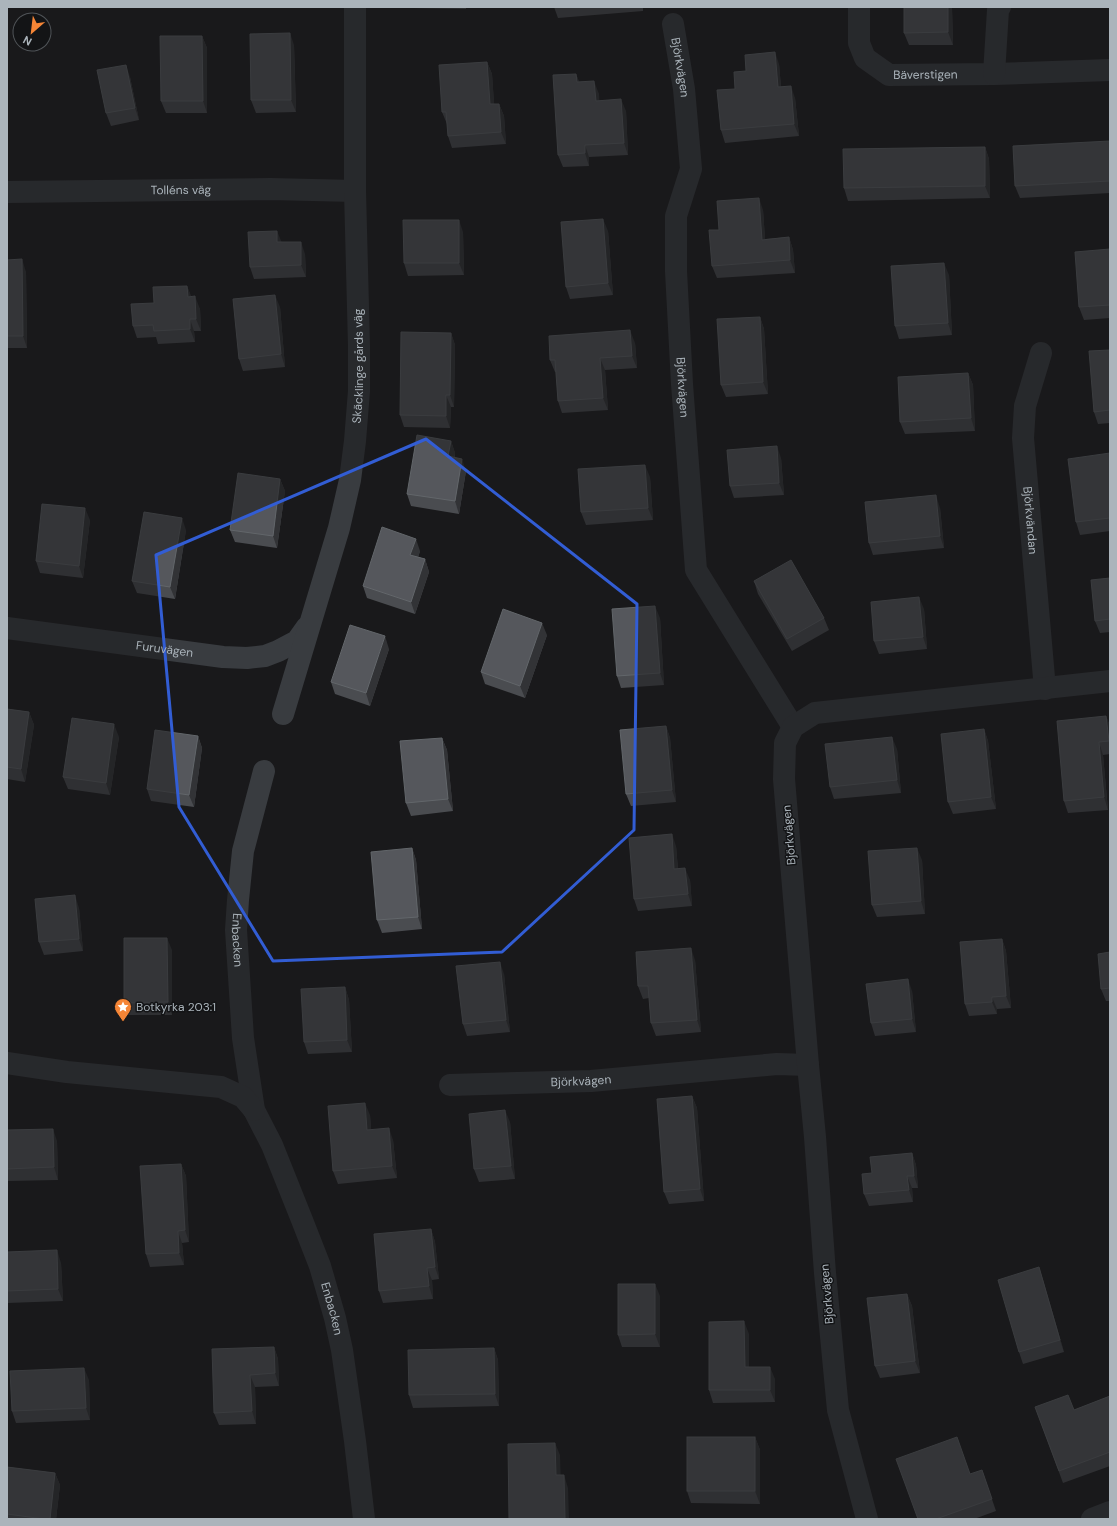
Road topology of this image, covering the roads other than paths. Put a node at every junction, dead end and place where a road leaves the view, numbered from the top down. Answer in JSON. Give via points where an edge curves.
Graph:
{"nodes":[{"id":1,"x":355,"y":7,"type":"edge"},
{"id":2,"x":859,"y":7,"type":"edge"},
{"id":3,"x":1000,"y":7,"type":"edge"},
{"id":4,"x":673,"y":24,"type":"dead end"},
{"id":5,"x":1110,"y":70,"type":"edge"},
{"id":6,"x":994,"y":74,"type":"junction"},
{"id":7,"x":355,"y":191,"type":"junction"},
{"id":8,"x":7,"y":192,"type":"edge"},
{"id":9,"x":1041,"y":353,"type":"dead end"},
{"id":10,"x":309,"y":624,"type":"junction"},
{"id":11,"x":7,"y":628,"type":"edge"},
{"id":12,"x":1110,"y":681,"type":"edge"},
{"id":13,"x":1045,"y":689,"type":"junction"},
{"id":14,"x":282,"y":714,"type":"dead end"},
{"id":15,"x":793,"y":727,"type":"junction"},
{"id":16,"x":264,"y":771,"type":"dead end"},
{"id":17,"x":7,"y":1063,"type":"edge"},
{"id":18,"x":808,"y":1065,"type":"junction"},
{"id":19,"x":450,"y":1085,"type":"dead end"},
{"id":20,"x":254,"y":1110,"type":"junction"},
{"id":21,"x":1110,"y":1512,"type":"edge"},
{"id":22,"x":364,"y":1519,"type":"edge"},
{"id":23,"x":867,"y":1519,"type":"edge"},
{"id":24,"x":1092,"y":1519,"type":"edge"}],
"edges":[{"from":1,"to":7,"type":"street","name":"Skäcklinge gårds väg"},
{"from":2,"to":6,"type":"street","name":"Bäverstigen","via":[[858,43],[866,58],[889,75]]},
{"from":3,"to":6,"type":"street"},
{"from":4,"to":15,"type":"street","name":"Björkvägen","via":[[684,89],[691,169],[676,216],[676,271],[682,392],[696,570]]},
{"from":5,"to":6,"type":"street","name":"Bäverstigen"},
{"from":7,"to":8,"type":"street","name":"Tolléns väg","via":[[270,189]]},
{"from":7,"to":10,"type":"street","name":"Skäcklinge gårds väg","via":[[359,369],[355,441],[350,480],[338,528]]},
{"from":9,"to":13,"type":"street","name":"Björkvändan","via":[[1025,406],[1023,438]]},
{"from":10,"to":11,"type":"street","name":"Furuvägen","via":[[297,641],[265,656],[247,658]]},
{"from":10,"to":14,"type":"street","name":"Skäcklinge gårds väg"},
{"from":12,"to":13,"type":"street"},
{"from":13,"to":15,"type":"street","via":[[815,713]]},
{"from":15,"to":18,"type":"street","name":"Björkvägen","via":[[785,743],[784,779]]},
{"from":16,"to":20,"type":"street","name":"Enbacken","via":[[243,851],[236,930],[243,1038]]},
{"from":17,"to":20,"type":"street","name":"Enbacken","via":[[67,1072],[221,1087],[243,1097]]},
{"from":18,"to":19,"type":"street","name":"Björkvägen","via":[[777,1064],[591,1081]]},
{"from":18,"to":23,"type":"street","name":"Björkvägen","via":[[824,1273],[838,1410]]},
{"from":20,"to":22,"type":"street","name":"Enbacken","via":[[272,1145],[302,1220],[320,1266],[334,1314],[342,1350]]},
{"from":21,"to":24,"type":"street"}]}
